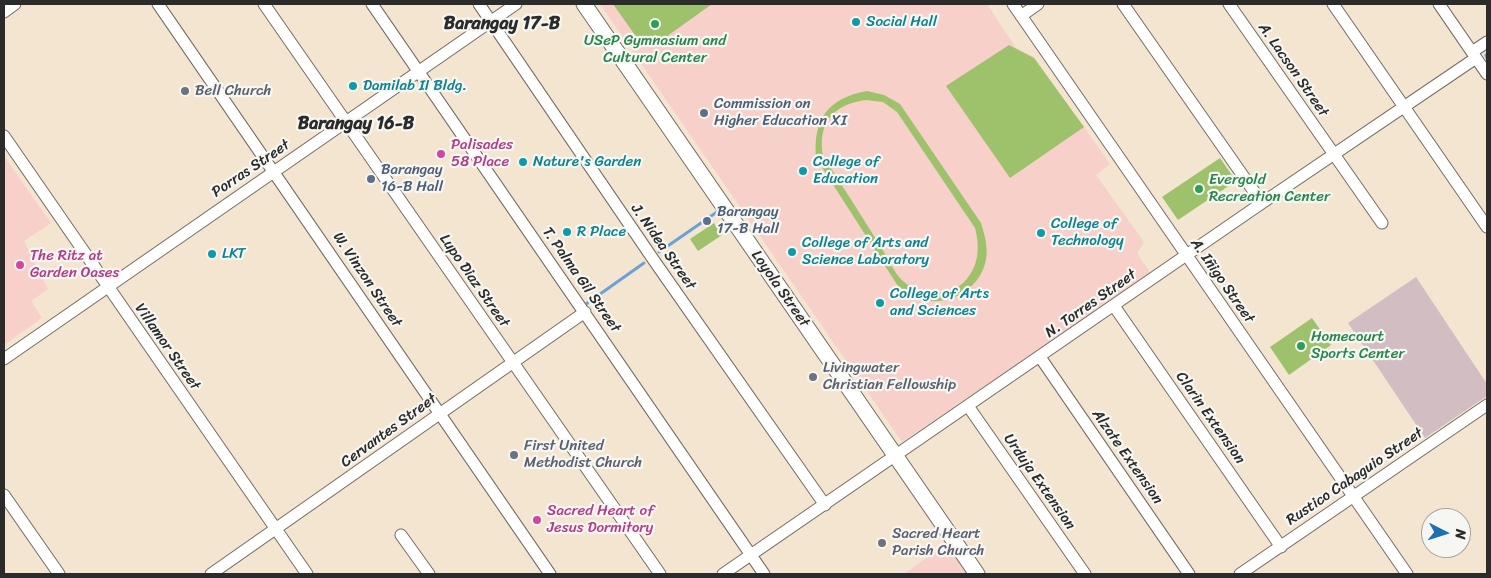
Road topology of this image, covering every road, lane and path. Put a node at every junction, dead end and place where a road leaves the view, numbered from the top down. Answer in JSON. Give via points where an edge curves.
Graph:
{"nodes":[{"id":1,"x":15,"y":4,"type":"edge"},
{"id":2,"x":158,"y":4,"type":"edge"},
{"id":3,"x":264,"y":4,"type":"edge"},
{"id":4,"x":372,"y":4,"type":"edge"},
{"id":5,"x":479,"y":4,"type":"edge"},
{"id":6,"x":516,"y":4,"type":"edge"},
{"id":7,"x":584,"y":4,"type":"edge"},
{"id":8,"x":1013,"y":4,"type":"edge"},
{"id":9,"x":1038,"y":4,"type":"edge"},
{"id":10,"x":1122,"y":4,"type":"edge"},
{"id":11,"x":1229,"y":4,"type":"edge"},
{"id":12,"x":1333,"y":4,"type":"edge"},
{"id":13,"x":1439,"y":4,"type":"edge"},
{"id":14,"x":4,"y":12,"type":"edge"},
{"id":15,"x":1021,"y":16,"type":"junction"},
{"id":16,"x":491,"y":20,"type":"junction"},
{"id":17,"x":1487,"y":42,"type":"edge"},
{"id":18,"x":1474,"y":55,"type":"junction"},
{"id":19,"x":418,"y":72,"type":"junction"},
{"id":20,"x":1487,"y":74,"type":"edge"},
{"id":21,"x":1404,"y":107,"type":"junction"},
{"id":22,"x":346,"y":122,"type":"junction"},
{"id":23,"x":4,"y":136,"type":"edge"},
{"id":24,"x":1333,"y":154,"type":"junction"},
{"id":25,"x":274,"y":171,"type":"junction"},
{"id":26,"x":1262,"y":203,"type":"junction"},
{"id":27,"x":1382,"y":223,"type":"dead end"},
{"id":28,"x":1487,"y":227,"type":"edge"},
{"id":29,"x":1186,"y":256,"type":"junction"},
{"id":30,"x":106,"y":286,"type":"junction"},
{"id":31,"x":1114,"y":306,"type":"junction"},
{"id":32,"x":585,"y":312,"type":"junction"},
{"id":33,"x":1040,"y":357,"type":"junction"},
{"id":34,"x":4,"y":359,"type":"edge"},
{"id":35,"x":512,"y":362,"type":"junction"},
{"id":36,"x":1487,"y":405,"type":"edge"},
{"id":37,"x":968,"y":406,"type":"junction"},
{"id":38,"x":439,"y":413,"type":"junction"},
{"id":39,"x":896,"y":456,"type":"junction"},
{"id":40,"x":4,"y":495,"type":"edge"},
{"id":41,"x":1354,"y":497,"type":"junction"},
{"id":42,"x":825,"y":505,"type":"junction"},
{"id":43,"x":276,"y":530,"type":"junction"},
{"id":44,"x":401,"y":535,"type":"dead end"},
{"id":45,"x":1281,"y":547,"type":"junction"},
{"id":46,"x":750,"y":555,"type":"junction"},
{"id":47,"x":59,"y":574,"type":"edge"},
{"id":48,"x":211,"y":574,"type":"edge"},
{"id":49,"x":307,"y":574,"type":"edge"},
{"id":50,"x":429,"y":574,"type":"edge"},
{"id":51,"x":550,"y":574,"type":"edge"},
{"id":52,"x":660,"y":574,"type":"edge"},
{"id":53,"x":723,"y":574,"type":"edge"},
{"id":54,"x":764,"y":574,"type":"edge"},
{"id":55,"x":977,"y":574,"type":"edge"},
{"id":56,"x":1085,"y":574,"type":"edge"},
{"id":57,"x":1189,"y":574,"type":"edge"},
{"id":58,"x":1240,"y":574,"type":"edge"},
{"id":59,"x":1408,"y":574,"type":"edge"}],
"edges":[{"from":1,"to":14,"type":"street"},
{"from":2,"to":25,"type":"street","name":"W. Vinzon Street"},
{"from":3,"to":22,"type":"street","name":"Lupo Diaz Street"},
{"from":4,"to":19,"type":"street","name":"T. Palma Gil Street"},
{"from":5,"to":16,"type":"street","name":"J. Nidea Street"},
{"from":6,"to":16,"type":"street","name":"Porras Street"},
{"from":7,"to":39,"type":"main road","name":"Loyola Street"},
{"from":8,"to":15,"type":"street","name":"A. Iñigo Street"},
{"from":9,"to":15,"type":"street"},
{"from":10,"to":26,"type":"street"},
{"from":11,"to":24,"type":"street","name":"A. Lacson Street"},
{"from":12,"to":21,"type":"street"},
{"from":13,"to":18,"type":"street"},
{"from":15,"to":29,"type":"street","name":"A. Iñigo Street"},
{"from":16,"to":19,"type":"street","name":"Porras Street"},
{"from":16,"to":42,"type":"street","name":"J. Nidea Street"},
{"from":17,"to":18,"type":"street","name":"N. Torres Street"},
{"from":18,"to":20,"type":"street"},
{"from":18,"to":21,"type":"street","name":"N. Torres Street"},
{"from":19,"to":22,"type":"street","name":"Porras Street"},
{"from":19,"to":32,"type":"street","name":"T. Palma Gil Street"},
{"from":21,"to":24,"type":"street","name":"N. Torres Street"},
{"from":21,"to":28,"type":"street"},
{"from":22,"to":25,"type":"street","name":"Porras Street"},
{"from":22,"to":35,"type":"street","name":"Lupo Diaz Street"},
{"from":23,"to":30,"type":"street","name":"Villamor Street"},
{"from":24,"to":26,"type":"street","name":"N. Torres Street"},
{"from":24,"to":27,"type":"street","name":"A. Lacson Street"},
{"from":25,"to":30,"type":"street","name":"Porras Street"},
{"from":25,"to":38,"type":"street","name":"W. Vinzon Street"},
{"from":26,"to":29,"type":"street","name":"N. Torres Street"},
{"from":29,"to":31,"type":"street","name":"N. Torres Street"},
{"from":29,"to":41,"type":"street","name":"A. Iñigo Street"},
{"from":30,"to":34,"type":"street","name":"Porras Street"},
{"from":30,"to":43,"type":"street","name":"Villamor Street"},
{"from":31,"to":33,"type":"street","name":"N. Torres Street"},
{"from":31,"to":45,"type":"street","name":"Clarin Extension"},
{"from":32,"to":35,"type":"street","name":"Cervantes Street"},
{"from":32,"to":46,"type":"street","name":"T. Palma Gil Street"},
{"from":33,"to":37,"type":"street","name":"N. Torres Street"},
{"from":33,"to":57,"type":"street","name":"Alzate Extension"},
{"from":35,"to":38,"type":"street","name":"Cervantes Street"},
{"from":35,"to":52,"type":"street","name":"Lupo Diaz Street"},
{"from":36,"to":41,"type":"street","name":"Rustico Cabaguio Street"},
{"from":37,"to":39,"type":"street","name":"N. Torres Street"},
{"from":37,"to":56,"type":"street","name":"Urduja Extension"},
{"from":38,"to":43,"type":"street","name":"Cervantes Street"},
{"from":38,"to":51,"type":"street","name":"W. Vinzon Street"},
{"from":39,"to":42,"type":"street","name":"N. Torres Street"},
{"from":39,"to":55,"type":"main road","name":"Loyola Street"},
{"from":40,"to":47,"type":"street"},
{"from":41,"to":45,"type":"street","name":"Rustico Cabaguio Street"},
{"from":41,"to":59,"type":"street","name":"A. Iñigo Street"},
{"from":42,"to":46,"type":"street","name":"N. Torres Street"},
{"from":43,"to":48,"type":"street","name":"Cervantes Street"},
{"from":43,"to":49,"type":"street","name":"Villamor Street"},
{"from":44,"to":50,"type":"street"},
{"from":45,"to":58,"type":"street","name":"Rustico Cabaguio Street"},
{"from":46,"to":53,"type":"street","name":"N. Torres Street"},
{"from":46,"to":54,"type":"street","name":"T. Palma Gil Street"}]}
